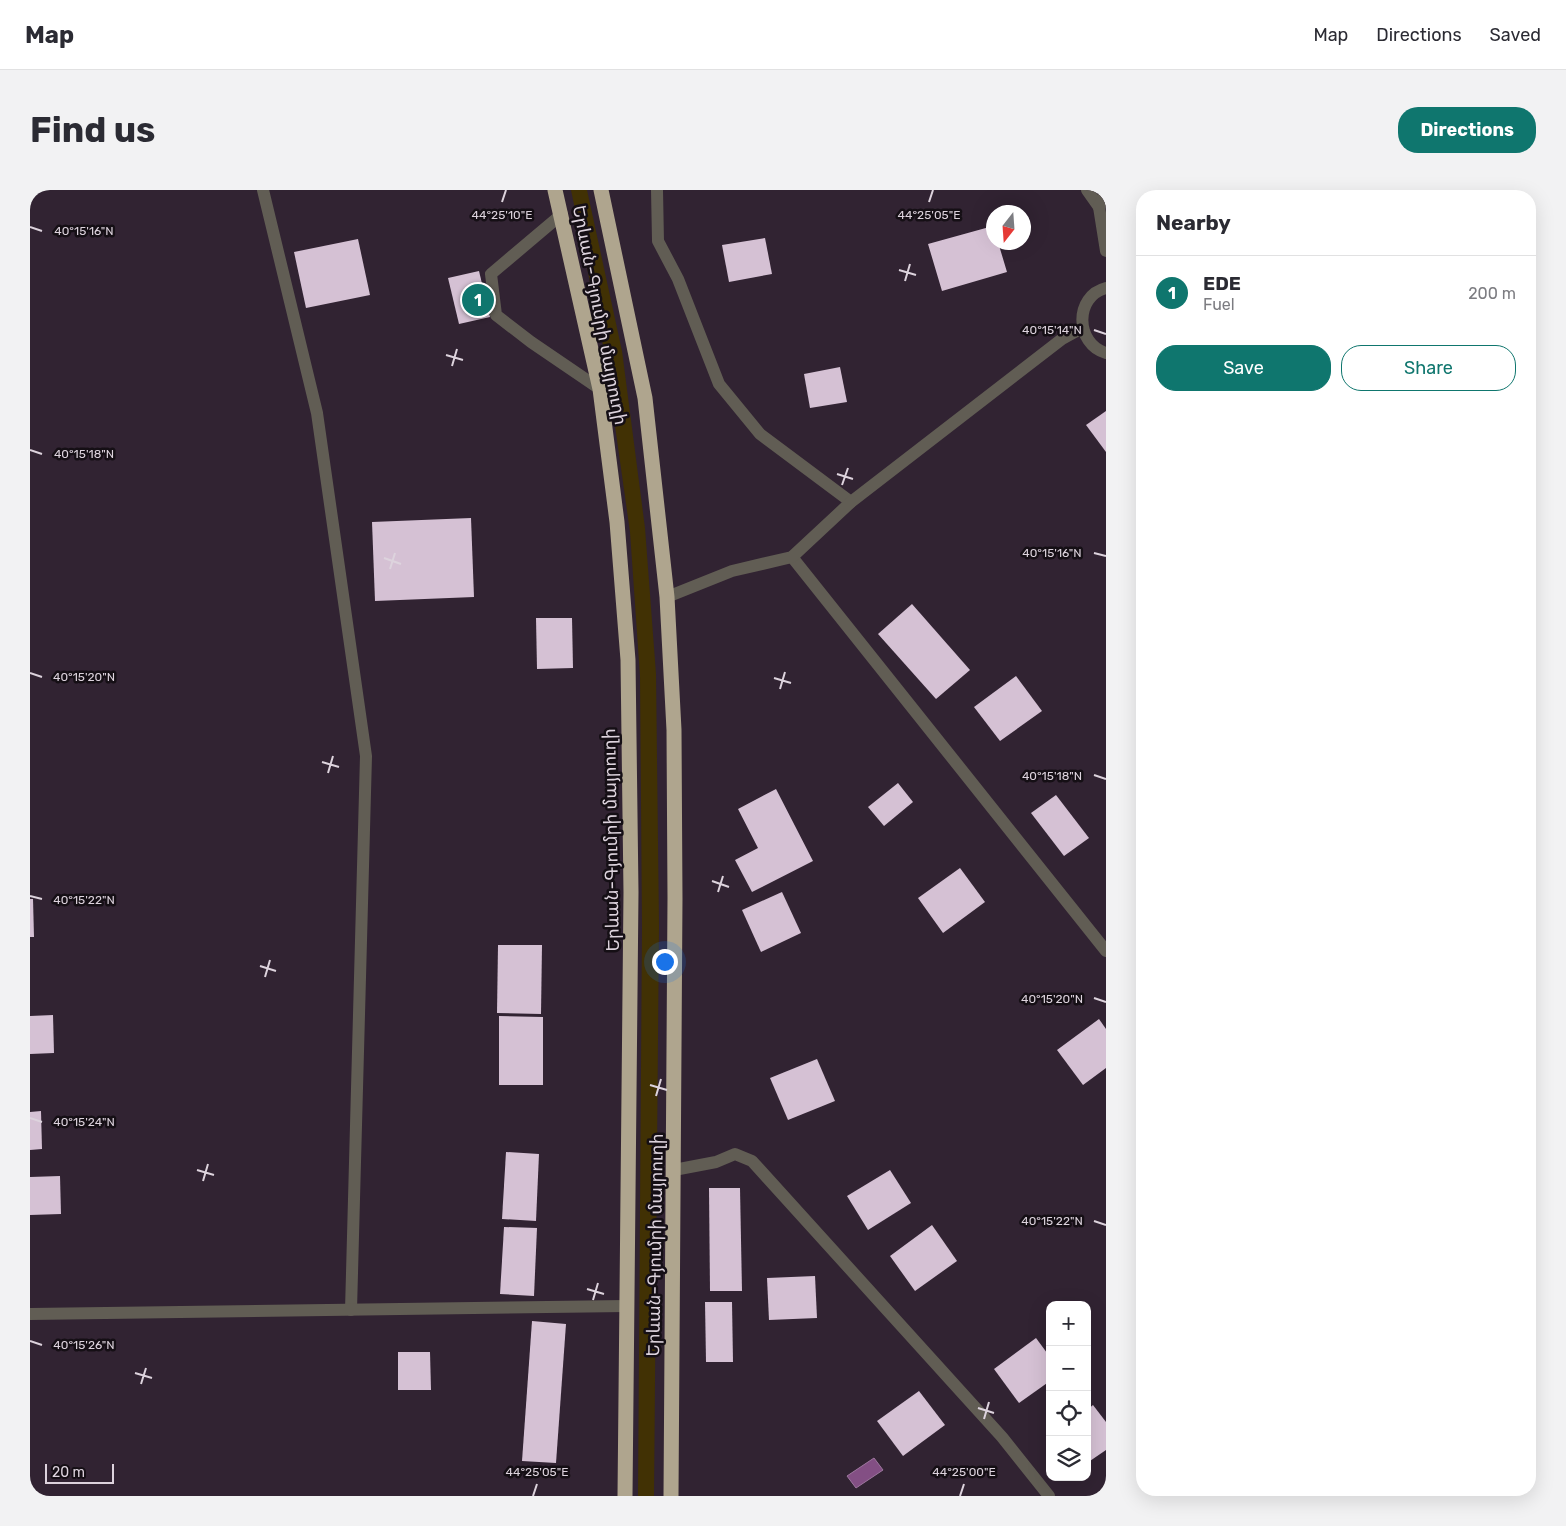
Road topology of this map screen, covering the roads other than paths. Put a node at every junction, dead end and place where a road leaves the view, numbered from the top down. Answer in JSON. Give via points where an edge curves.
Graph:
{"nodes":[{"id":1,"x":263,"y":190,"type":"edge"},
{"id":2,"x":555,"y":190,"type":"edge"},
{"id":3,"x":601,"y":190,"type":"edge"},
{"id":4,"x":657,"y":190,"type":"edge"},
{"id":5,"x":1087,"y":190,"type":"edge"},
{"id":6,"x":1106,"y":190,"type":"edge"},
{"id":7,"x":1100,"y":206,"type":"junction"},
{"id":8,"x":562,"y":214,"type":"junction"},
{"id":9,"x":1106,"y":251,"type":"edge"},
{"id":10,"x":1106,"y":288,"type":"edge"},
{"id":11,"x":1082,"y":328,"type":"junction"},
{"id":12,"x":1106,"y":352,"type":"edge"},
{"id":13,"x":600,"y":389,"type":"junction"},
{"id":14,"x":851,"y":502,"type":"junction"},
{"id":15,"x":792,"y":557,"type":"junction"},
{"id":16,"x":668,"y":596,"type":"junction"},
{"id":17,"x":1106,"y":951,"type":"edge"},
{"id":18,"x":674,"y":1170,"type":"junction"},
{"id":19,"x":626,"y":1306,"type":"junction"},
{"id":20,"x":351,"y":1310,"type":"junction"},
{"id":21,"x":30,"y":1314,"type":"edge"},
{"id":22,"x":625,"y":1496,"type":"edge"},
{"id":23,"x":671,"y":1496,"type":"edge"},
{"id":24,"x":1049,"y":1496,"type":"edge"}],
"edges":[{"from":1,"to":20,"type":"street","via":[[317,413],[366,756]]},
{"from":2,"to":8,"type":"highway","name":"Երևան-Գյումրի մայրուղի"},
{"from":3,"to":16,"type":"highway","name":"Երևան-Գյումրի մայրուղի","via":[[645,398]]},
{"from":4,"to":14,"type":"street","via":[[658,241],[678,279],[719,384],[760,434]]},
{"from":5,"to":7,"type":"street"},
{"from":6,"to":7,"type":"street"},
{"from":7,"to":9,"type":"street"},
{"from":8,"to":13,"type":"highway","name":"Երևան-Գյումրի մայրուղի"},
{"from":8,"to":13,"type":"street","via":[[491,274],[496,315]]},
{"from":10,"to":11,"type":"street","via":[[1094,294],[1083,309]]},
{"from":11,"to":12,"type":"street","via":[[1093,346]]},
{"from":11,"to":14,"type":"street","via":[[1062,339]]},
{"from":13,"to":19,"type":"highway","name":"Երևան-Գյումրի մայրուղի","via":[[617,522],[628,660],[631,892]]},
{"from":14,"to":15,"type":"street"},
{"from":15,"to":16,"type":"street","via":[[732,571]]},
{"from":15,"to":17,"type":"street"},
{"from":16,"to":18,"type":"highway","name":"Երևան-Գյումրի մայրուղի","via":[[674,730]]},
{"from":18,"to":23,"type":"highway","name":"Երևան-Գյումրի մայրուղի"},
{"from":18,"to":24,"type":"street","via":[[716,1162],[735,1154],[752,1161],[1002,1437]]},
{"from":19,"to":20,"type":"street"},
{"from":19,"to":22,"type":"highway","name":"Երևան-Գյումրի մայրուղի"},
{"from":20,"to":21,"type":"street"}]}
